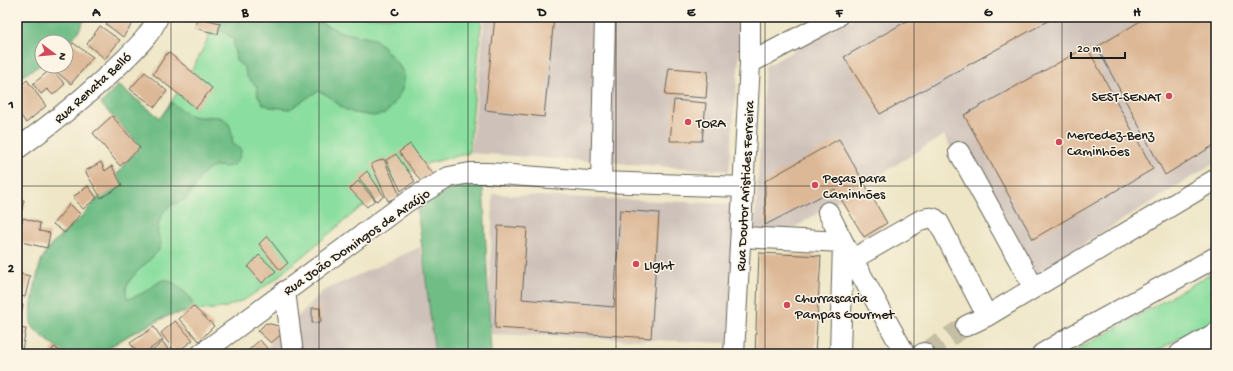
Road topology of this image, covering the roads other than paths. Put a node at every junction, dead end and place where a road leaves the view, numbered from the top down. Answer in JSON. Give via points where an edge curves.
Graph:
{"nodes":[{"id":1,"x":158,"y":17,"type":"edge"},
{"id":2,"x":605,"y":17,"type":"edge"},
{"id":3,"x":750,"y":17,"type":"edge"},
{"id":4,"x":837,"y":17,"type":"edge"},
{"id":5,"x":750,"y":63,"type":"junction"},
{"id":6,"x":17,"y":150,"type":"edge"},
{"id":7,"x":959,"y":152,"type":"dead end"},
{"id":8,"x":1216,"y":179,"type":"edge"},
{"id":9,"x":601,"y":182,"type":"junction"},
{"id":10,"x":743,"y":187,"type":"junction"},
{"id":11,"x":828,"y":212,"type":"dead end"},
{"id":12,"x":741,"y":238,"type":"junction"},
{"id":13,"x":843,"y":242,"type":"junction"},
{"id":14,"x":1216,"y":257,"type":"edge"},
{"id":15,"x":853,"y":259,"type":"junction"},
{"id":16,"x":1034,"y":288,"type":"junction"},
{"id":17,"x":285,"y":291,"type":"junction"},
{"id":18,"x":987,"y":316,"type":"junction"},
{"id":19,"x":966,"y":326,"type":"tunnel mouth"},
{"id":20,"x":1216,"y":334,"type":"edge"},
{"id":21,"x":201,"y":354,"type":"edge"},
{"id":22,"x":293,"y":354,"type":"edge"},
{"id":23,"x":734,"y":354,"type":"edge"},
{"id":24,"x":840,"y":354,"type":"edge"},
{"id":25,"x":917,"y":354,"type":"edge"},
{"id":26,"x":1042,"y":354,"type":"edge"},
{"id":27,"x":1181,"y":354,"type":"edge"}],
"edges":[{"from":1,"to":6,"type":"street","name":"Rua Renata Belló","via":[[147,38],[103,81]]},
{"from":2,"to":9,"type":"street"},
{"from":3,"to":5,"type":"street","name":"Rua Doutor Aristides Ferreira"},
{"from":4,"to":5,"type":"street"},
{"from":5,"to":10,"type":"street","name":"Rua Doutor Aristides Ferreira"},
{"from":7,"to":16,"type":"street"},
{"from":8,"to":16,"type":"street"},
{"from":9,"to":10,"type":"street","name":"Rua João Domingos de Araújo"},
{"from":9,"to":17,"type":"street","name":"Rua João Domingos de Araújo","via":[[488,173],[450,177],[408,201]]},
{"from":10,"to":12,"type":"street","name":"Rua Doutor Aristides Ferreira"},
{"from":11,"to":13,"type":"street"},
{"from":12,"to":13,"type":"street"},
{"from":12,"to":23,"type":"street","name":"Rua Doutor Aristides Ferreira"},
{"from":13,"to":15,"type":"street"},
{"from":13,"to":24,"type":"street"},
{"from":14,"to":26,"type":"street"},
{"from":15,"to":18,"type":"street","via":[[921,220],[933,217],[939,223]]},
{"from":15,"to":25,"type":"street"},
{"from":16,"to":18,"type":"street"},
{"from":17,"to":21,"type":"street","name":"Rua João Domingos de Araújo"},
{"from":17,"to":22,"type":"street"},
{"from":18,"to":19,"type":"street"},
{"from":20,"to":27,"type":"highway"}]}
